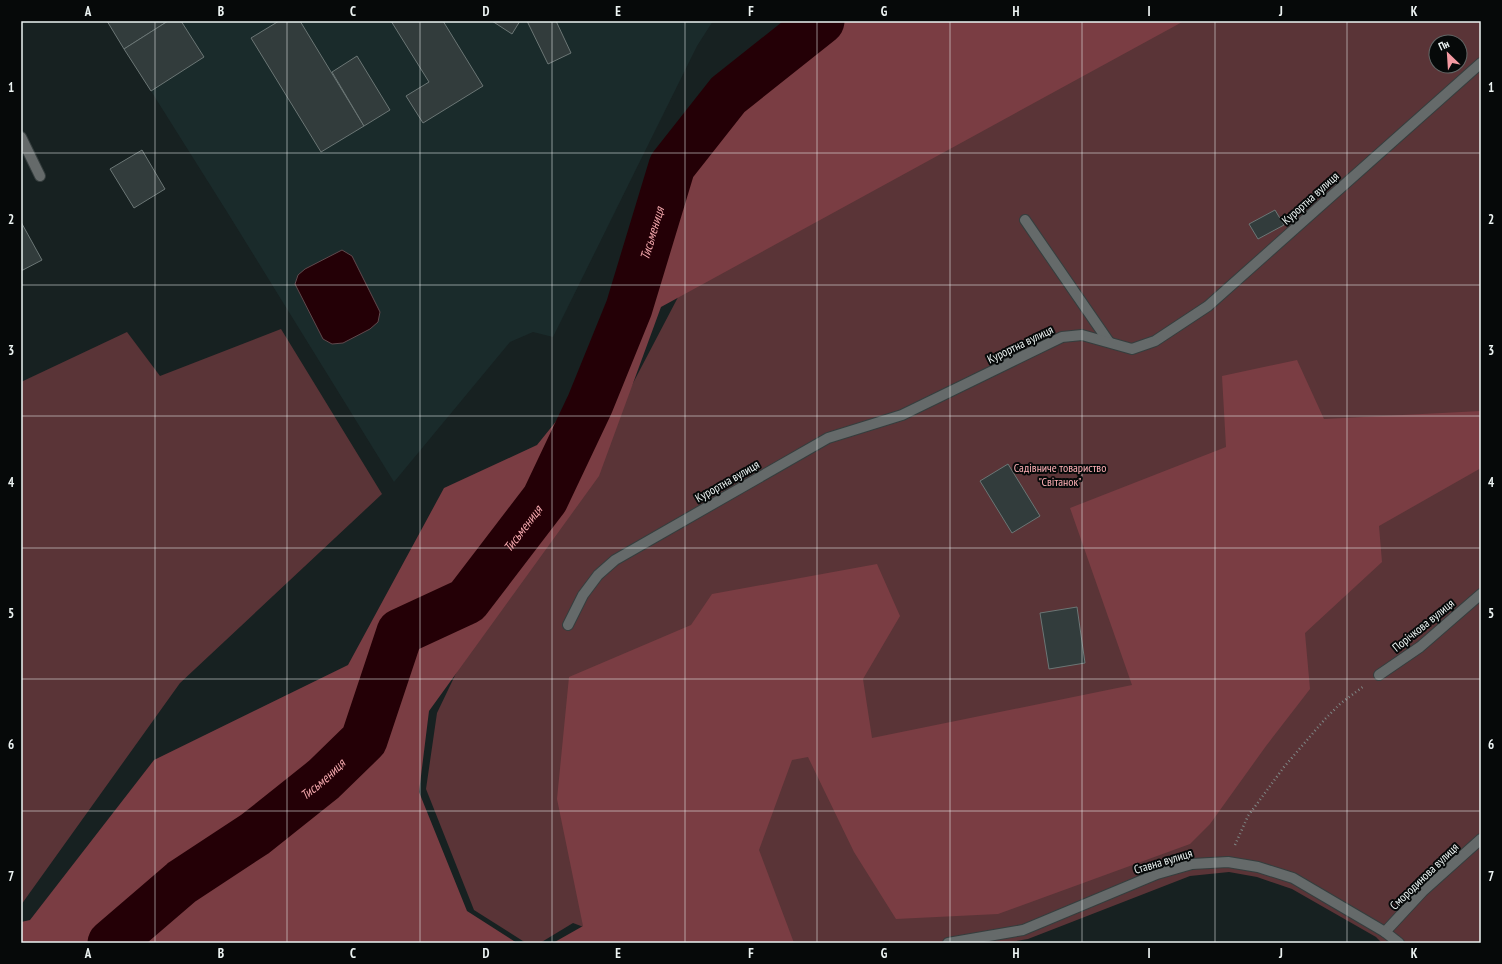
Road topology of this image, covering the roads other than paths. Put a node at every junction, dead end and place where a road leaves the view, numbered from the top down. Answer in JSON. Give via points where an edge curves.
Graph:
{"nodes":[{"id":1,"x":1481,"y":64,"type":"edge"},
{"id":2,"x":21,"y":137,"type":"edge"},
{"id":3,"x":40,"y":176,"type":"dead end"},
{"id":4,"x":1025,"y":220,"type":"dead end"},
{"id":5,"x":1109,"y":342,"type":"junction"},
{"id":6,"x":1481,"y":594,"type":"edge"},
{"id":7,"x":568,"y":626,"type":"dead end"},
{"id":8,"x":1379,"y":675,"type":"road end"},
{"id":9,"x":1481,"y":839,"type":"edge"},
{"id":10,"x":1386,"y":932,"type":"junction"},
{"id":11,"x":948,"y":943,"type":"edge"},
{"id":12,"x":1399,"y":943,"type":"edge"}],
"edges":[{"from":1,"to":5,"type":"lane","name":"Курортна вулиця","via":[[1208,306],[1154,341],[1132,349]]},
{"from":2,"to":3,"type":"lane"},
{"from":4,"to":5,"type":"lane"},
{"from":5,"to":7,"type":"lane","name":"Курортна вулиця","via":[[1082,335],[1062,337],[902,415],[828,438],[615,560],[598,575],[583,595]]},
{"from":6,"to":8,"type":"lane","name":"Порічкова вулиця","via":[[1420,647]]},
{"from":9,"to":10,"type":"lane","name":"Смородинова вулиця","via":[[1423,891]]},
{"from":10,"to":11,"type":"lane","name":"Ставна вулиця","via":[[1293,878],[1258,866],[1228,862],[1192,864],[1157,874],[1023,930]]},
{"from":10,"to":12,"type":"lane","name":"Ставна вулиця"}]}
